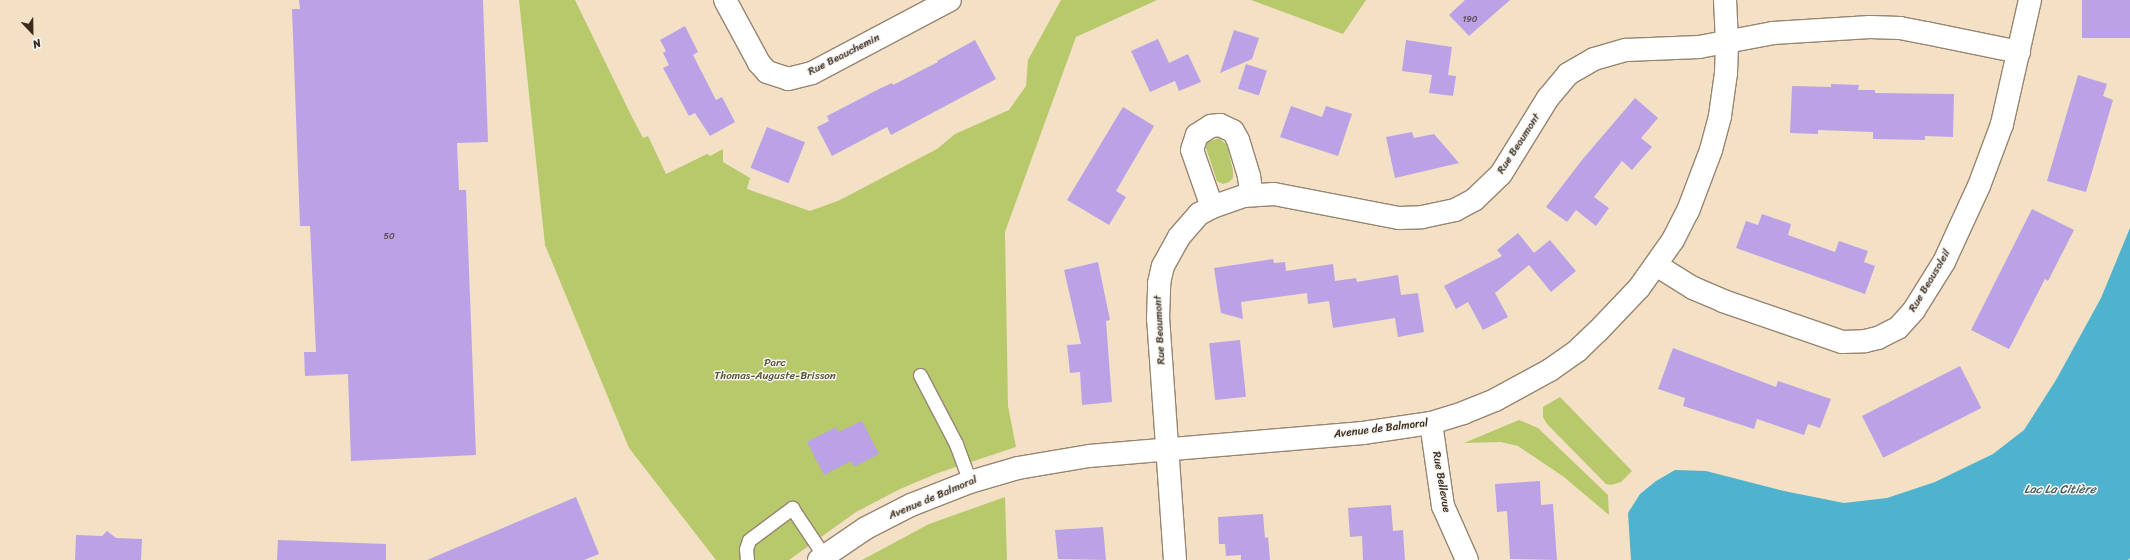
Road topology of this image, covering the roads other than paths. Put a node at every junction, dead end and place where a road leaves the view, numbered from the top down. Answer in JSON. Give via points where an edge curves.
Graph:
{"nodes":[{"id":1,"x":725,"y":0,"type":"edge"},
{"id":2,"x":950,"y":0,"type":"edge"},
{"id":3,"x":1725,"y":0,"type":"edge"},
{"id":4,"x":2030,"y":0,"type":"edge"},
{"id":5,"x":1727,"y":42,"type":"junction"},
{"id":6,"x":2019,"y":52,"type":"junction"},
{"id":7,"x":1252,"y":195,"type":"junction"},
{"id":8,"x":1212,"y":207,"type":"junction"},
{"id":9,"x":1656,"y":265,"type":"junction"},
{"id":10,"x":920,"y":375,"type":"dead end"},
{"id":11,"x":1431,"y":423,"type":"junction"},
{"id":12,"x":1167,"y":448,"type":"junction"},
{"id":13,"x":970,"y":482,"type":"junction"},
{"id":14,"x":821,"y":558,"type":"edge"},
{"id":15,"x":747,"y":560,"type":"edge"},
{"id":16,"x":1175,"y":560,"type":"edge"},
{"id":17,"x":1467,"y":560,"type":"edge"}],
"edges":[{"from":1,"to":2,"type":"street","name":"Rue Beauchemin","via":[[759,63],[767,72],[788,79],[812,73]]},
{"from":3,"to":5,"type":"street","name":"Avenue de Balmoral"},
{"from":4,"to":6,"type":"street","name":"Rue Beausoleil"},
{"from":5,"to":6,"type":"street","via":[[1773,33],[1870,27],[1900,28]]},
{"from":5,"to":7,"type":"street","name":"Rue Beaumont","via":[[1684,49],[1626,50],[1594,59],[1568,74],[1556,86],[1501,174],[1474,200],[1455,210],[1422,218],[1399,218],[1274,194]]},
{"from":5,"to":9,"type":"street","name":"Avenue de Balmoral","via":[[1720,116],[1711,150],[1688,212]]},
{"from":6,"to":9,"type":"street","name":"Rue Beausoleil","via":[[2002,124],[1979,186],[1940,268],[1914,310],[1894,330],[1878,338],[1854,343],[1830,339],[1693,288]]},
{"from":7,"to":8,"type":"street","name":"Rue Beaumont","via":[[1231,199]]},
{"from":7,"to":8,"type":"street","via":[[1247,170],[1233,131],[1220,125],[1212,126],[1197,135],[1192,150]]},
{"from":8,"to":12,"type":"street","name":"Rue Beaumont","via":[[1199,214],[1179,237],[1163,266],[1159,283],[1157,302]]},
{"from":9,"to":11,"type":"street","name":"Avenue de Balmoral","via":[[1639,288],[1598,331],[1577,351],[1550,370],[1495,400]]},
{"from":10,"to":13,"type":"lane","via":[[956,444]]},
{"from":11,"to":12,"type":"street","name":"Avenue de Balmoral","via":[[1363,433]]},
{"from":11,"to":17,"type":"street","name":"Rue Bellevue","via":[[1444,506]]},
{"from":12,"to":13,"type":"street","name":"Avenue de Balmoral","via":[[1066,459],[1018,468]]},
{"from":12,"to":16,"type":"street"},
{"from":13,"to":14,"type":"street","name":"Avenue de Balmoral","via":[[888,516]]},
{"from":14,"to":15,"type":"lane","via":[[792,508],[749,540],[746,549]]}]}
